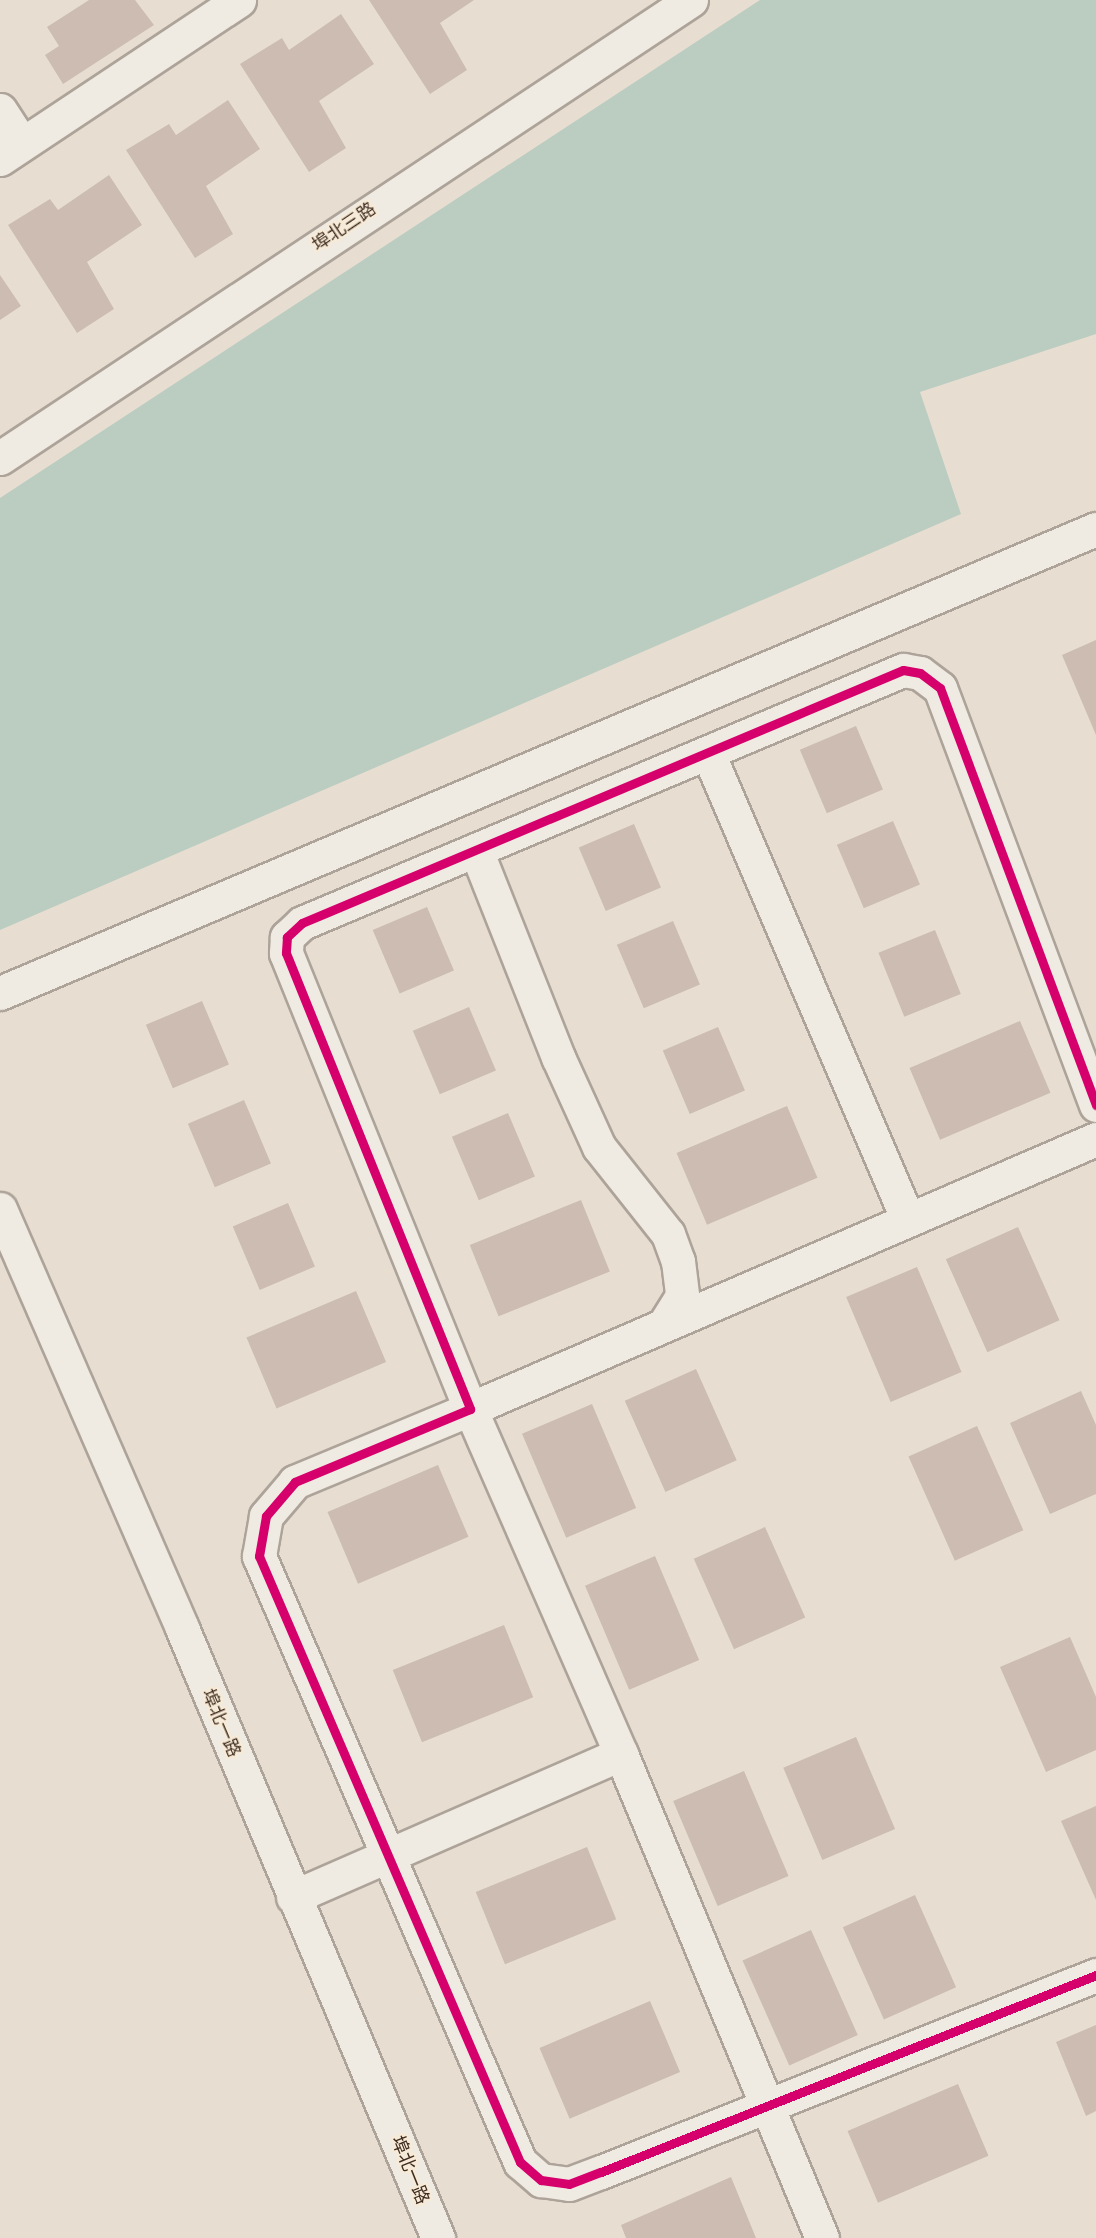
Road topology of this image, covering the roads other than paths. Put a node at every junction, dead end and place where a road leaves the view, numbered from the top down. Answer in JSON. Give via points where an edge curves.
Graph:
{"nodes":[{"id":1,"x":239,"y":0,"type":"edge"},
{"id":2,"x":691,"y":0,"type":"edge"},
{"id":3,"x":0,"y":110,"type":"edge"},
{"id":4,"x":11,"y":151,"type":"edge"},
{"id":5,"x":0,"y":458,"type":"edge"},
{"id":6,"x":1096,"y":529,"type":"edge"},
{"id":7,"x":708,"y":753,"type":"junction"},
{"id":8,"x":476,"y":850,"type":"junction"},
{"id":9,"x":0,"y":993,"type":"edge"},
{"id":10,"x":1096,"y":1106,"type":"edge"},
{"id":11,"x":1096,"y":1139,"type":"edge"},
{"id":12,"x":0,"y":1209,"type":"edge"},
{"id":13,"x":908,"y":1220,"type":"junction"},
{"id":14,"x":664,"y":1325,"type":"junction"},
{"id":15,"x":470,"y":1409,"type":"junction"},
{"id":16,"x":621,"y":1754,"type":"junction"},
{"id":17,"x":389,"y":1855,"type":"junction"},
{"id":18,"x":293,"y":1897,"type":"junction"},
{"id":19,"x":1096,"y":1975,"type":"edge"},
{"id":20,"x":767,"y":2107,"type":"junction"},
{"id":21,"x":438,"y":2238,"type":"edge"},
{"id":22,"x":822,"y":2238,"type":"edge"}],
"edges":[{"from":1,"to":4,"type":"street"},
{"from":2,"to":5,"type":"street","name":"埠北三路"},
{"from":3,"to":4,"type":"street"},
{"from":6,"to":9,"type":"street"},
{"from":7,"to":8,"type":"street"},
{"from":7,"to":10,"type":"street","via":[[903,670],[920,673],[940,688]]},
{"from":7,"to":13,"type":"street"},
{"from":8,"to":14,"type":"street","via":[[558,1057],[599,1146],[668,1234],[678,1261],[682,1296]]},
{"from":8,"to":15,"type":"street","via":[[302,923],[287,937],[286,953]]},
{"from":11,"to":13,"type":"street"},
{"from":12,"to":18,"type":"street","name":"埠北一路","via":[[182,1628]]},
{"from":13,"to":14,"type":"street"},
{"from":14,"to":15,"type":"street"},
{"from":15,"to":16,"type":"street"},
{"from":15,"to":17,"type":"street","via":[[295,1482],[266,1516],[259,1556]]},
{"from":16,"to":17,"type":"street"},
{"from":16,"to":20,"type":"street"},
{"from":17,"to":18,"type":"street"},
{"from":17,"to":20,"type":"street","via":[[520,2162],[541,2180],[568,2184]]},
{"from":18,"to":21,"type":"street","name":"埠北一路"},
{"from":19,"to":20,"type":"street"},
{"from":20,"to":22,"type":"street"}]}
